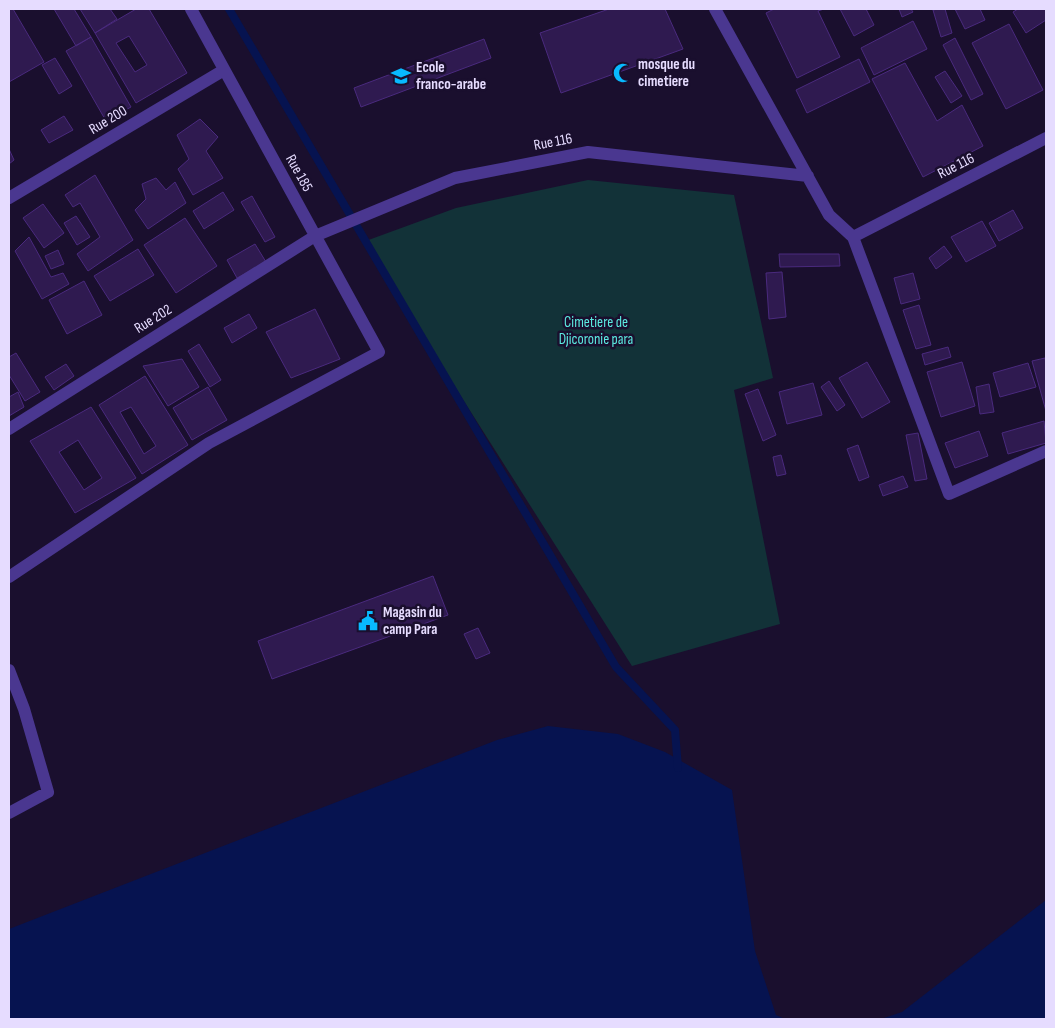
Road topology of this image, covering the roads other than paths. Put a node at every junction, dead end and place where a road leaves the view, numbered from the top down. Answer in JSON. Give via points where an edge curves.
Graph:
{"nodes":[{"id":1,"x":191,"y":9,"type":"edge"},
{"id":2,"x":715,"y":9,"type":"edge"},
{"id":3,"x":224,"y":70,"type":"junction"},
{"id":4,"x":1046,"y":138,"type":"edge"},
{"id":5,"x":808,"y":176,"type":"junction"},
{"id":6,"x":9,"y":198,"type":"edge"},
{"id":7,"x":315,"y":236,"type":"junction"},
{"id":8,"x":854,"y":237,"type":"junction"},
{"id":9,"x":9,"y":429,"type":"edge"},
{"id":10,"x":1046,"y":451,"type":"edge"},
{"id":11,"x":9,"y":577,"type":"edge"},
{"id":12,"x":9,"y":670,"type":"edge"},
{"id":13,"x":9,"y":813,"type":"edge"}],
"edges":[{"from":1,"to":3,"type":"street","name":"Rue 185"},
{"from":2,"to":5,"type":"street"},
{"from":3,"to":6,"type":"street","name":"Rue 200"},
{"from":3,"to":7,"type":"street","name":"Rue 185"},
{"from":4,"to":8,"type":"street","name":"Rue 116"},
{"from":5,"to":7,"type":"street","name":"Rue 116","via":[[588,152],[454,178]]},
{"from":5,"to":8,"type":"street","via":[[829,215]]},
{"from":7,"to":9,"type":"street","name":"Rue 202"},
{"from":7,"to":11,"type":"street","name":"Rue 185","via":[[379,352],[209,443]]},
{"from":8,"to":10,"type":"street","via":[[949,494]]},
{"from":12,"to":13,"type":"street","via":[[48,792]]}]}
